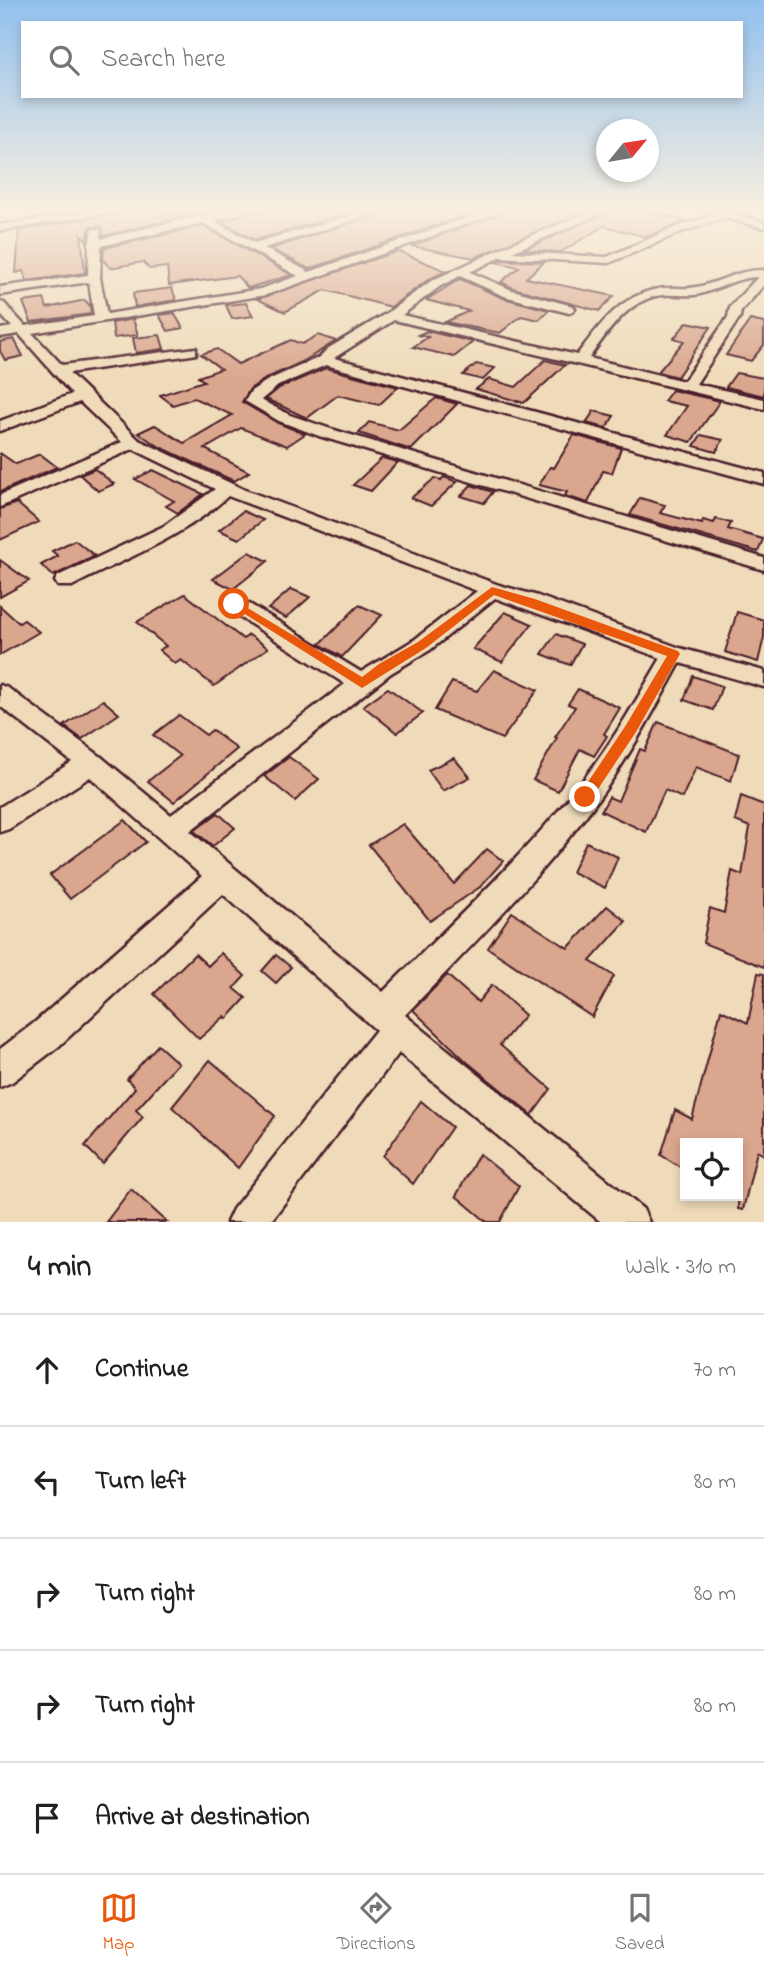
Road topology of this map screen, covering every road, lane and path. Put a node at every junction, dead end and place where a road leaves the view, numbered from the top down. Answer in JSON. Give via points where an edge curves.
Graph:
{"nodes":[{"id":1,"x":94,"y":268,"type":"edge"},
{"id":2,"x":291,"y":268,"type":"edge"},
{"id":3,"x":335,"y":268,"type":"edge"},
{"id":4,"x":469,"y":268,"type":"edge"},
{"id":5,"x":460,"y":272,"type":"junction"},
{"id":6,"x":764,"y":276,"type":"edge"},
{"id":7,"x":309,"y":277,"type":"junction"},
{"id":8,"x":94,"y":278,"type":"junction"},
{"id":9,"x":0,"y":291,"type":"edge"},
{"id":10,"x":0,"y":306,"type":"edge"},
{"id":11,"x":569,"y":309,"type":"dead end"},
{"id":12,"x":392,"y":316,"type":"junction"},
{"id":13,"x":101,"y":320,"type":"junction"},
{"id":14,"x":19,"y":330,"type":"junction"},
{"id":15,"x":0,"y":333,"type":"edge"},
{"id":16,"x":191,"y":351,"type":"dead end"},
{"id":17,"x":325,"y":360,"type":"junction"},
{"id":18,"x":580,"y":361,"type":"junction"},
{"id":19,"x":58,"y":370,"type":"junction"},
{"id":20,"x":688,"y":385,"type":"junction"},
{"id":21,"x":82,"y":396,"type":"junction"},
{"id":22,"x":764,"y":404,"type":"edge"},
{"id":23,"x":0,"y":426,"type":"edge"},
{"id":24,"x":133,"y":443,"type":"junction"},
{"id":25,"x":764,"y":479,"type":"edge"},
{"id":26,"x":226,"y":488,"type":"junction"},
{"id":27,"x":0,"y":502,"type":"edge"},
{"id":28,"x":764,"y":564,"type":"edge"},
{"id":29,"x":65,"y":581,"type":"dead end"},
{"id":30,"x":492,"y":590,"type":"junction"},
{"id":31,"x":234,"y":604,"type":"dead end"},
{"id":32,"x":674,"y":654,"type":"junction"},
{"id":33,"x":764,"y":679,"type":"edge"},
{"id":34,"x":362,"y":683,"type":"junction"},
{"id":35,"x":0,"y":694,"type":"edge"},
{"id":36,"x":91,"y":763,"type":"junction"},
{"id":37,"x":0,"y":821,"type":"edge"},
{"id":38,"x":170,"y":831,"type":"junction"},
{"id":39,"x":222,"y":876,"type":"junction"},
{"id":40,"x":391,"y":1022,"type":"junction"},
{"id":41,"x":0,"y":1070,"type":"edge"},
{"id":42,"x":246,"y":1222,"type":"edge"},
{"id":43,"x":629,"y":1222,"type":"edge"}],
"edges":[{"from":1,"to":8,"type":"street"},
{"from":2,"to":7,"type":"street"},
{"from":3,"to":7,"type":"street"},
{"from":4,"to":5,"type":"street"},
{"from":5,"to":11,"type":"street","via":[[508,293]]},
{"from":5,"to":12,"type":"street","via":[[435,284]]},
{"from":6,"to":18,"type":"street","via":[[740,273],[695,291],[635,297]]},
{"from":6,"to":20,"type":"street","via":[[736,310]]},
{"from":7,"to":13,"type":"street","via":[[262,292]]},
{"from":8,"to":9,"type":"street"},
{"from":8,"to":13,"type":"street"},
{"from":10,"to":14,"type":"street"},
{"from":12,"to":17,"type":"street"},
{"from":12,"to":18,"type":"street"},
{"from":13,"to":14,"type":"street"},
{"from":14,"to":15,"type":"street"},
{"from":14,"to":19,"type":"street"},
{"from":16,"to":19,"type":"street"},
{"from":17,"to":25,"type":"street"},
{"from":17,"to":28,"type":"street","via":[[264,387],[253,401],[337,435]]},
{"from":18,"to":20,"type":"street"},
{"from":19,"to":21,"type":"street"},
{"from":20,"to":22,"type":"street"},
{"from":21,"to":23,"type":"street"},
{"from":21,"to":24,"type":"street"},
{"from":24,"to":26,"type":"street"},
{"from":24,"to":27,"type":"street"},
{"from":26,"to":29,"type":"street","via":[[209,506],[176,527]]},
{"from":26,"to":30,"type":"street"},
{"from":30,"to":32,"type":"street"},
{"from":30,"to":34,"type":"street","via":[[422,645]]},
{"from":31,"to":34,"type":"street"},
{"from":32,"to":33,"type":"street"},
{"from":32,"to":40,"type":"street","via":[[585,797]]},
{"from":34,"to":38,"type":"street"},
{"from":35,"to":36,"type":"street"},
{"from":36,"to":37,"type":"street"},
{"from":36,"to":38,"type":"street"},
{"from":38,"to":39,"type":"street"},
{"from":39,"to":40,"type":"street"},
{"from":39,"to":41,"type":"street","via":[[46,1035]]},
{"from":40,"to":42,"type":"street"},
{"from":40,"to":43,"type":"street"}]}
